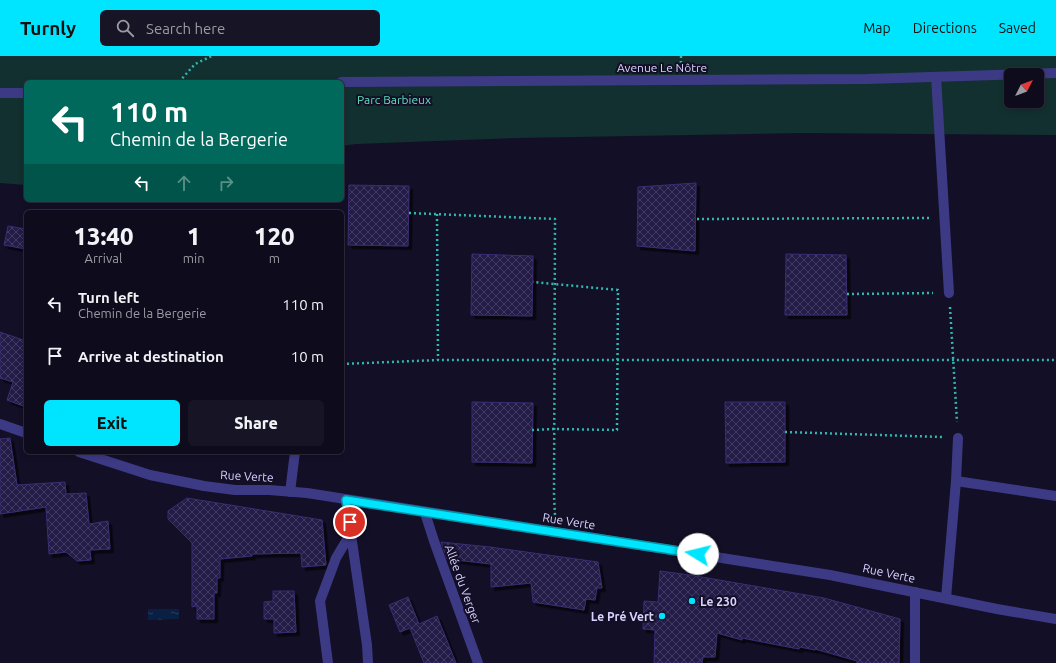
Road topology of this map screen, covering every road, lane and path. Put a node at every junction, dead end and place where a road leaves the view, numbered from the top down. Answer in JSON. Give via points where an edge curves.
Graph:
{"nodes":[{"id":1,"x":212,"y":56,"type":"edge"},
{"id":2,"x":1056,"y":73,"type":"edge"},
{"id":3,"x":936,"y":77,"type":"junction"},
{"id":4,"x":181,"y":80,"type":"edge"},
{"id":5,"x":344,"y":82,"type":"edge"},
{"id":6,"x":0,"y":93,"type":"edge"},
{"id":7,"x":24,"y":93,"type":"edge"},
{"id":8,"x":409,"y":213,"type":"dead end"},
{"id":9,"x":437,"y":214,"type":"junction"},
{"id":10,"x":944,"y":218,"type":"junction"},
{"id":11,"x":698,"y":219,"type":"dead end"},
{"id":12,"x":533,"y":282,"type":"dead end"},
{"id":13,"x":554,"y":285,"type":"junction"},
{"id":14,"x":949,"y":293,"type":"junction"},
{"id":15,"x":847,"y":294,"type":"dead end"},
{"id":16,"x":438,"y":360,"type":"junction"},
{"id":17,"x":554,"y":360,"type":"junction"},
{"id":18,"x":619,"y":360,"type":"junction"},
{"id":19,"x":1056,"y":360,"type":"edge"},
{"id":20,"x":954,"y":361,"type":"junction"},
{"id":21,"x":344,"y":364,"type":"edge"},
{"id":22,"x":0,"y":424,"type":"edge"},
{"id":23,"x":554,"y":429,"type":"junction"},
{"id":24,"x":532,"y":430,"type":"dead end"},
{"id":25,"x":785,"y":432,"type":"dead end"},
{"id":26,"x":24,"y":433,"type":"edge"},
{"id":27,"x":958,"y":438,"type":"junction"},
{"id":28,"x":85,"y":454,"type":"edge"},
{"id":29,"x":295,"y":454,"type":"edge"},
{"id":30,"x":956,"y":481,"type":"junction"},
{"id":31,"x":290,"y":492,"type":"junction"},
{"id":32,"x":1056,"y":496,"type":"edge"},
{"id":33,"x":346,"y":500,"type":"junction"},
{"id":34,"x":425,"y":513,"type":"junction"},
{"id":35,"x":351,"y":533,"type":"junction"},
{"id":36,"x":557,"y":533,"type":"junction"},
{"id":37,"x":915,"y":592,"type":"junction"},
{"id":38,"x":946,"y":598,"type":"junction"},
{"id":39,"x":1056,"y":619,"type":"edge"},
{"id":40,"x":328,"y":663,"type":"edge"},
{"id":41,"x":368,"y":663,"type":"edge"},
{"id":42,"x":478,"y":663,"type":"edge"},
{"id":43,"x":915,"y":663,"type":"edge"}],
"edges":[{"from":1,"to":4,"type":"path","via":[[195,64]]},
{"from":2,"to":3,"type":"street","name":"Avenue Le Nôtre"},
{"from":3,"to":5,"type":"street","name":"Avenue Le Nôtre"},
{"from":3,"to":10,"type":"street"},
{"from":6,"to":7,"type":"street"},
{"from":8,"to":9,"type":"path"},
{"from":9,"to":13,"type":"path","via":[[555,219]]},
{"from":9,"to":16,"type":"path"},
{"from":10,"to":11,"type":"path"},
{"from":10,"to":14,"type":"street"},
{"from":12,"to":13,"type":"path"},
{"from":13,"to":17,"type":"path"},
{"from":13,"to":18,"type":"path","via":[[618,290]]},
{"from":14,"to":15,"type":"path"},
{"from":14,"to":20,"type":"path"},
{"from":16,"to":17,"type":"path"},
{"from":16,"to":21,"type":"path"},
{"from":17,"to":18,"type":"path"},
{"from":17,"to":23,"type":"path"},
{"from":18,"to":20,"type":"path"},
{"from":18,"to":23,"type":"path","via":[[617,430]]},
{"from":19,"to":20,"type":"path"},
{"from":20,"to":27,"type":"path"},
{"from":22,"to":26,"type":"street"},
{"from":23,"to":24,"type":"path"},
{"from":23,"to":36,"type":"path"},
{"from":25,"to":27,"type":"path"},
{"from":27,"to":30,"type":"street"},
{"from":28,"to":31,"type":"street","name":"Rue Verte","via":[[165,479],[217,488]]},
{"from":29,"to":31,"type":"street"},
{"from":30,"to":32,"type":"street"},
{"from":30,"to":38,"type":"street"},
{"from":31,"to":33,"type":"street","name":"Rue Verte"},
{"from":33,"to":34,"type":"street","name":"Rue Verte"},
{"from":33,"to":35,"type":"street"},
{"from":34,"to":36,"type":"street","name":"Rue Verte"},
{"from":34,"to":42,"type":"street","name":"Allée du Verger"},
{"from":35,"to":40,"type":"street","via":[[336,558],[320,601]]},
{"from":35,"to":41,"type":"street"},
{"from":36,"to":37,"type":"street","name":"Rue Verte","via":[[830,575]]},
{"from":37,"to":38,"type":"street","name":"Rue Verte"},
{"from":37,"to":43,"type":"street"},
{"from":38,"to":39,"type":"street","name":"Rue Verte"}]}
